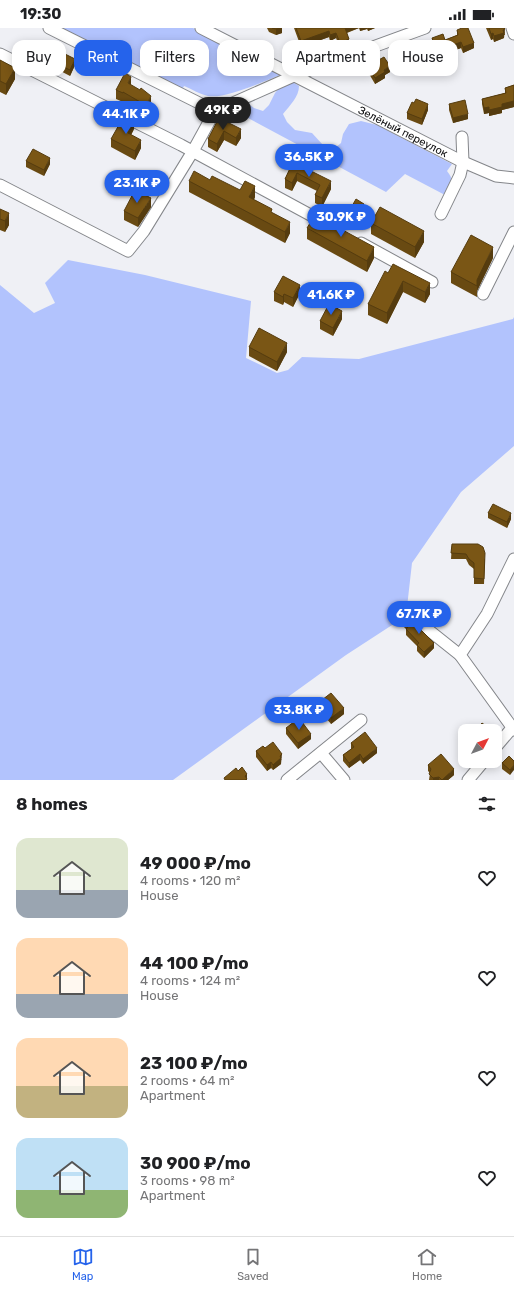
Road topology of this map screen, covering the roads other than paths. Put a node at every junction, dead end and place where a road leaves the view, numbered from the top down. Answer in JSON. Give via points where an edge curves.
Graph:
{"nodes":[{"id":1,"x":49,"y":28,"type":"edge"},
{"id":2,"x":201,"y":28,"type":"edge"},
{"id":3,"x":424,"y":28,"type":"edge"},
{"id":4,"x":512,"y":28,"type":"edge"},
{"id":5,"x":514,"y":34,"type":"edge"},
{"id":6,"x":380,"y":44,"type":"edge"},
{"id":7,"x":0,"y":54,"type":"edge"},
{"id":8,"x":282,"y":68,"type":"edge"},
{"id":9,"x":294,"y":76,"type":"edge"},
{"id":10,"x":298,"y":76,"type":"edge"},
{"id":11,"x":214,"y":111,"type":"junction"},
{"id":12,"x":462,"y":137,"type":"dead end"},
{"id":13,"x":193,"y":151,"type":"junction"},
{"id":14,"x":463,"y":162,"type":"junction"},
{"id":15,"x":514,"y":178,"type":"edge"},
{"id":16,"x":0,"y":185,"type":"edge"},
{"id":17,"x":441,"y":214,"type":"dead end"},
{"id":18,"x":337,"y":230,"type":"edge"},
{"id":19,"x":514,"y":232,"type":"edge"},
{"id":20,"x":350,"y":237,"type":"edge"},
{"id":21,"x":432,"y":282,"type":"dead end"},
{"id":22,"x":483,"y":294,"type":"dead end"},
{"id":23,"x":514,"y":558,"type":"edge"},
{"id":24,"x":411,"y":616,"type":"dead end"},
{"id":25,"x":460,"y":655,"type":"junction"},
{"id":26,"x":361,"y":720,"type":"dead end"},
{"id":27,"x":513,"y":729,"type":"edge"},
{"id":28,"x":502,"y":741,"type":"edge"},
{"id":29,"x":321,"y":753,"type":"junction"},
{"id":30,"x":478,"y":768,"type":"edge"},
{"id":31,"x":287,"y":780,"type":"edge"},
{"id":32,"x":344,"y":780,"type":"edge"},
{"id":33,"x":468,"y":780,"type":"edge"}],
"edges":[{"from":1,"to":11,"type":"street"},
{"from":2,"to":8,"type":"street","name":"Зелёный переулок"},
{"from":3,"to":6,"type":"street"},
{"from":4,"to":5,"type":"street"},
{"from":7,"to":13,"type":"street"},
{"from":9,"to":11,"type":"street"},
{"from":10,"to":14,"type":"street","name":"Зелёный переулок"},
{"from":11,"to":13,"type":"street"},
{"from":12,"to":14,"type":"street"},
{"from":13,"to":16,"type":"street","via":[[144,231],[128,251]]},
{"from":13,"to":18,"type":"street"},
{"from":14,"to":15,"type":"street","name":"Зелёный переулок","via":[[496,176]]},
{"from":14,"to":17,"type":"street","via":[[460,175]]},
{"from":19,"to":22,"type":"street"},
{"from":20,"to":21,"type":"street"},
{"from":23,"to":25,"type":"street","via":[[487,614]]},
{"from":24,"to":25,"type":"street"},
{"from":25,"to":27,"type":"street"},
{"from":26,"to":29,"type":"street"},
{"from":27,"to":28,"type":"street"},
{"from":29,"to":31,"type":"street"},
{"from":29,"to":32,"type":"street"},
{"from":30,"to":33,"type":"street"}]}
